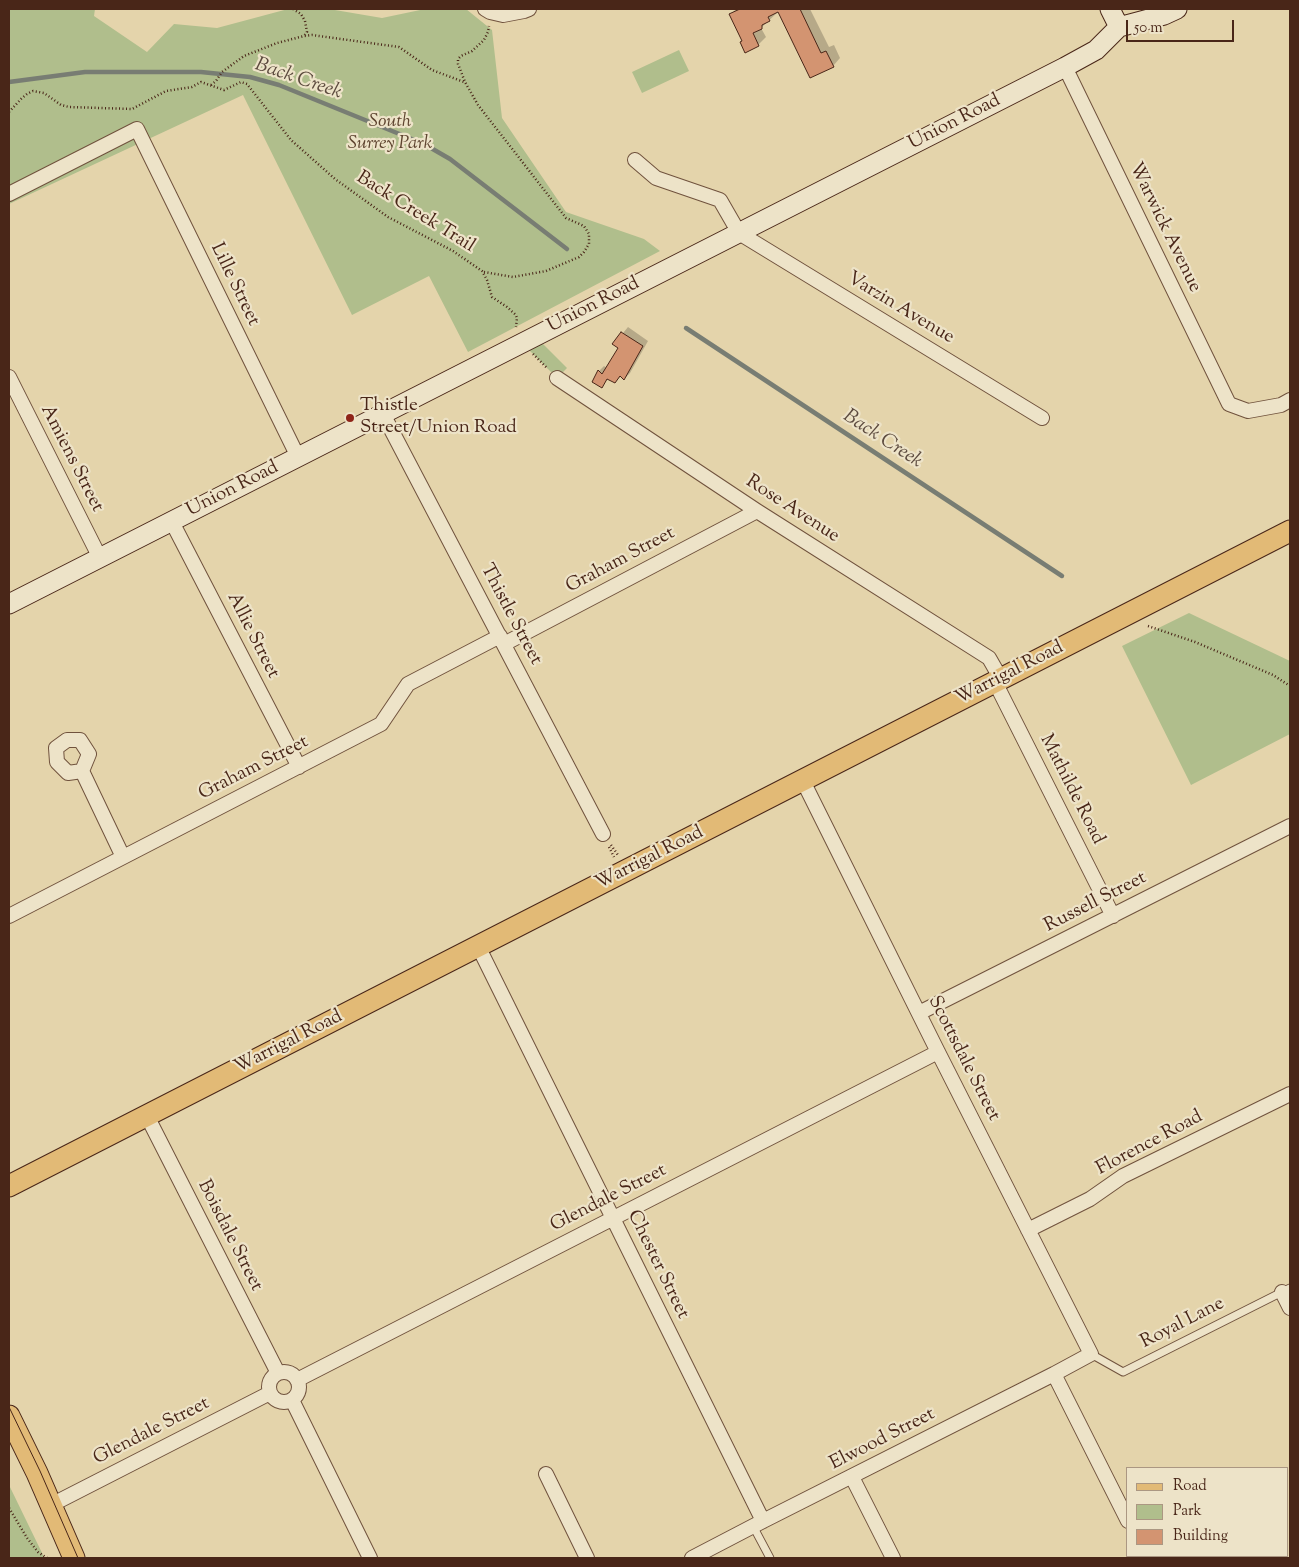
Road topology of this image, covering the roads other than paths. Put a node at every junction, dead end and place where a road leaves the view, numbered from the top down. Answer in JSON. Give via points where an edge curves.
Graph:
{"nodes":[{"id":1,"x":1110,"y":9,"type":"edge"},
{"id":2,"x":1177,"y":9,"type":"edge"},
{"id":3,"x":487,"y":10,"type":"edge"},
{"id":4,"x":527,"y":10,"type":"edge"},
{"id":5,"x":1119,"y":27,"type":"junction"},
{"id":6,"x":1065,"y":67,"type":"junction"},
{"id":7,"x":635,"y":160,"type":"dead end"},
{"id":8,"x":9,"y":194,"type":"edge"},
{"id":9,"x":739,"y":233,"type":"junction"},
{"id":10,"x":9,"y":377,"type":"edge"},
{"id":11,"x":556,"y":378,"type":"road end"},
{"id":12,"x":1290,"y":400,"type":"edge"},
{"id":13,"x":383,"y":414,"type":"junction"},
{"id":14,"x":1042,"y":418,"type":"dead end"},
{"id":15,"x":298,"y":457,"type":"junction"},
{"id":16,"x":756,"y":511,"type":"junction"},
{"id":17,"x":172,"y":522,"type":"junction"},
{"id":18,"x":1290,"y":531,"type":"edge"},
{"id":19,"x":100,"y":558,"type":"junction"},
{"id":20,"x":9,"y":604,"type":"edge"},
{"id":21,"x":502,"y":640,"type":"junction"},
{"id":22,"x":998,"y":680,"type":"junction"},
{"id":23,"x":299,"y":767,"type":"junction"},
{"id":24,"x":82,"y":771,"type":"dead end"},
{"id":25,"x":803,"y":780,"type":"junction"},
{"id":26,"x":1290,"y":826,"type":"edge"},
{"id":27,"x":603,"y":834,"type":"road end"},
{"id":28,"x":123,"y":857,"type":"junction"},
{"id":29,"x":9,"y":916,"type":"edge"},
{"id":30,"x":1113,"y":916,"type":"junction"},
{"id":31,"x":478,"y":946,"type":"junction"},
{"id":32,"x":919,"y":1013,"type":"junction"},
{"id":33,"x":938,"y":1052,"type":"junction"},
{"id":34,"x":1290,"y":1094,"type":"edge"},
{"id":35,"x":147,"y":1116,"type":"junction"},
{"id":36,"x":9,"y":1186,"type":"edge"},
{"id":37,"x":613,"y":1218,"type":"junction"},
{"id":38,"x":1028,"y":1230,"type":"junction"},
{"id":39,"x":1286,"y":1290,"type":"edge"},
{"id":40,"x":1290,"y":1308,"type":"edge"},
{"id":41,"x":1091,"y":1354,"type":"junction"},
{"id":42,"x":278,"y":1373,"type":"junction"},
{"id":43,"x":1054,"y":1374,"type":"junction"},
{"id":44,"x":297,"y":1380,"type":"junction"},
{"id":45,"x":270,"y":1392,"type":"junction"},
{"id":46,"x":292,"y":1400,"type":"junction"},
{"id":47,"x":9,"y":1416,"type":"edge"},
{"id":48,"x":546,"y":1474,"type":"dead end"},
{"id":49,"x":852,"y":1477,"type":"junction"},
{"id":50,"x":52,"y":1505,"type":"junction"},
{"id":51,"x":1126,"y":1517,"type":"edge"},
{"id":52,"x":758,"y":1523,"type":"junction"},
{"id":53,"x":74,"y":1558,"type":"edge"},
{"id":54,"x":370,"y":1558,"type":"edge"},
{"id":55,"x":587,"y":1558,"type":"edge"},
{"id":56,"x":692,"y":1558,"type":"edge"},
{"id":57,"x":770,"y":1558,"type":"edge"},
{"id":58,"x":893,"y":1558,"type":"edge"}],
"edges":[{"from":1,"to":5,"type":"street"},
{"from":2,"to":5,"type":"street"},
{"from":3,"to":4,"type":"street","via":[[503,15]]},
{"from":5,"to":6,"type":"street","name":"Union Road","via":[[1096,50]]},
{"from":6,"to":9,"type":"street","name":"Union Road"},
{"from":6,"to":12,"type":"street","name":"Warwick Avenue","via":[[1229,404],[1248,411],[1281,405]]},
{"from":7,"to":9,"type":"street","via":[[656,178],[720,200]]},
{"from":8,"to":15,"type":"street","name":"Lille Street","via":[[138,129]]},
{"from":9,"to":13,"type":"street","name":"Union Road"},
{"from":9,"to":14,"type":"street","name":"Varzin Avenue"},
{"from":10,"to":19,"type":"street","name":"Amiens Street"},
{"from":11,"to":16,"type":"street","name":"Rose Avenue"},
{"from":13,"to":15,"type":"street","name":"Union Road"},
{"from":13,"to":21,"type":"street","name":"Thistle Street"},
{"from":15,"to":17,"type":"street","name":"Union Road"},
{"from":16,"to":21,"type":"street","name":"Graham Street"},
{"from":16,"to":22,"type":"street","name":"Rose Avenue","via":[[989,658]]},
{"from":17,"to":19,"type":"street","name":"Union Road"},
{"from":17,"to":23,"type":"street","name":"Allie Street"},
{"from":18,"to":22,"type":"main road","name":"Warrigal Road"},
{"from":19,"to":20,"type":"street","name":"Union Road"},
{"from":21,"to":23,"type":"street","name":"Graham Street","via":[[408,684],[381,724]]},
{"from":21,"to":27,"type":"street","name":"Thistle Street"},
{"from":22,"to":25,"type":"main road","name":"Warrigal Road"},
{"from":22,"to":30,"type":"street","name":"Mathilde Road"},
{"from":23,"to":28,"type":"street","name":"Graham Street"},
{"from":24,"to":28,"type":"street"},
{"from":25,"to":31,"type":"main road","name":"Warrigal Road"},
{"from":25,"to":32,"type":"street","name":"Scottsdale Street"},
{"from":26,"to":30,"type":"street","name":"Russell Street"},
{"from":28,"to":29,"type":"street","name":"Graham Street"},
{"from":30,"to":32,"type":"street","name":"Russell Street"},
{"from":31,"to":35,"type":"main road","name":"Warrigal Road"},
{"from":31,"to":37,"type":"street","name":"Chester Street"},
{"from":32,"to":33,"type":"street","name":"Scottsdale Street"},
{"from":33,"to":37,"type":"street","name":"Glendale Street"},
{"from":33,"to":38,"type":"street","name":"Scottsdale Street"},
{"from":34,"to":38,"type":"street","name":"Florence Road","via":[[1123,1176],[1090,1199]]},
{"from":35,"to":36,"type":"main road","name":"Warrigal Road"},
{"from":35,"to":42,"type":"street","name":"Boisdale Street"},
{"from":37,"to":44,"type":"street","name":"Glendale Street"},
{"from":37,"to":52,"type":"street","name":"Chester Street"},
{"from":38,"to":41,"type":"street","name":"Scottsdale Street"},
{"from":39,"to":40,"type":"street"},
{"from":39,"to":41,"type":"lane","name":"Royal Lane","via":[[1123,1372]]},
{"from":41,"to":43,"type":"street","name":"Elwood Street"},
{"from":42,"to":44,"type":"street","via":[[288,1373]]},
{"from":42,"to":45,"type":"street","via":[[271,1379]]},
{"from":43,"to":49,"type":"street","name":"Elwood Street"},
{"from":43,"to":51,"type":"street"},
{"from":44,"to":46,"type":"street","via":[[298,1393]]},
{"from":45,"to":46,"type":"street","via":[[282,1402]]},
{"from":45,"to":50,"type":"street","name":"Glendale Street"},
{"from":46,"to":54,"type":"street"},
{"from":47,"to":50,"type":"main road"},
{"from":48,"to":55,"type":"street"},
{"from":49,"to":52,"type":"street","name":"Elwood Street"},
{"from":49,"to":58,"type":"street"},
{"from":50,"to":53,"type":"main road"},
{"from":52,"to":56,"type":"street","name":"Elwood Street"},
{"from":52,"to":57,"type":"lane"}]}
